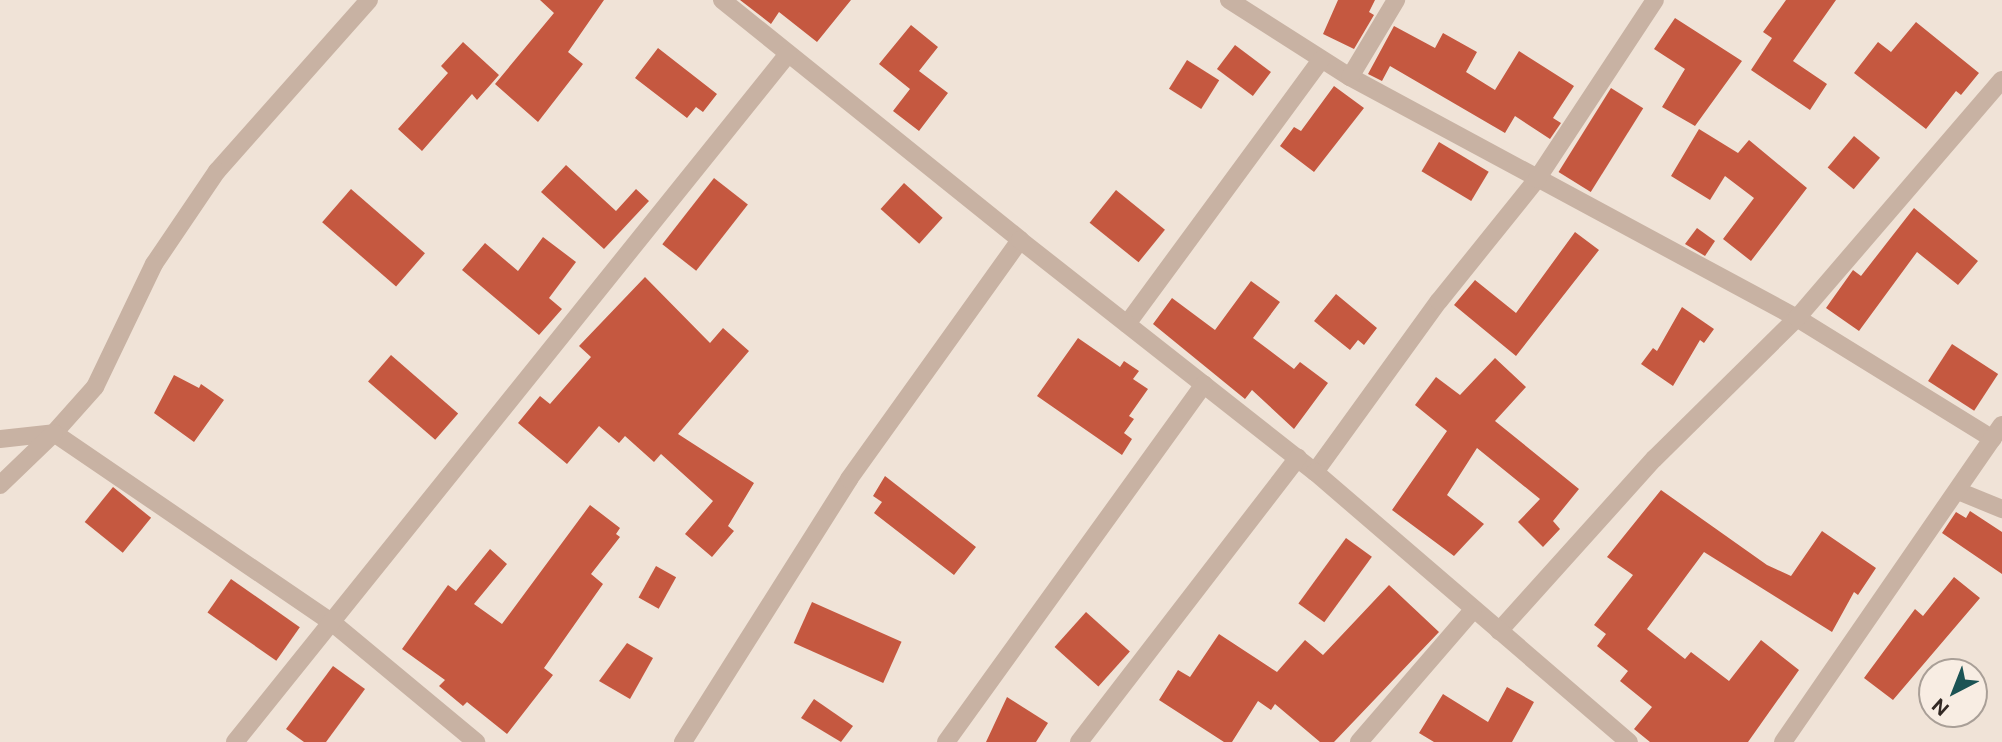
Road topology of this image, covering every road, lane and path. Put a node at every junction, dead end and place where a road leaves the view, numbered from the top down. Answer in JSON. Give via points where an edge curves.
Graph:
{"nodes":[{"id":1,"x":369,"y":0,"type":"edge"},
{"id":2,"x":722,"y":0,"type":"edge"},
{"id":3,"x":1229,"y":0,"type":"edge"},
{"id":4,"x":1396,"y":0,"type":"edge"},
{"id":5,"x":1655,"y":0,"type":"edge"},
{"id":6,"x":788,"y":54,"type":"junction"},
{"id":7,"x":1321,"y":60,"type":"junction"},
{"id":8,"x":1350,"y":77,"type":"junction"},
{"id":9,"x":2002,"y":80,"type":"edge"},
{"id":10,"x":1537,"y":179,"type":"junction"},
{"id":11,"x":1020,"y":240,"type":"junction"},
{"id":12,"x":1797,"y":318,"type":"junction"},
{"id":13,"x":1127,"y":324,"type":"junction"},
{"id":14,"x":1204,"y":384,"type":"junction"},
{"id":15,"x":1997,"y":432,"type":"edge"},
{"id":16,"x":54,"y":433,"type":"junction"},
{"id":17,"x":0,"y":439,"type":"edge"},
{"id":18,"x":1298,"y":458,"type":"junction"},
{"id":19,"x":1315,"y":472,"type":"junction"},
{"id":20,"x":0,"y":485,"type":"edge"},
{"id":21,"x":1958,"y":491,"type":"junction"},
{"id":22,"x":2002,"y":509,"type":"edge"},
{"id":23,"x":1474,"y":610,"type":"junction"},
{"id":24,"x":334,"y":624,"type":"junction"},
{"id":25,"x":1499,"y":631,"type":"junction"},
{"id":26,"x":235,"y":742,"type":"edge"},
{"id":27,"x":476,"y":742,"type":"edge"},
{"id":28,"x":683,"y":742,"type":"edge"},
{"id":29,"x":946,"y":742,"type":"edge"},
{"id":30,"x":1079,"y":742,"type":"edge"},
{"id":31,"x":1359,"y":742,"type":"edge"},
{"id":32,"x":1629,"y":742,"type":"edge"},
{"id":33,"x":1783,"y":742,"type":"edge"}],
"edges":[{"from":1,"to":16,"type":"street","via":[[217,172],[154,264],[95,387]]},
{"from":2,"to":6,"type":"street"},
{"from":3,"to":7,"type":"street"},
{"from":4,"to":8,"type":"street"},
{"from":5,"to":10,"type":"street"},
{"from":6,"to":11,"type":"street"},
{"from":6,"to":24,"type":"street"},
{"from":7,"to":8,"type":"street"},
{"from":7,"to":13,"type":"street"},
{"from":8,"to":10,"type":"street"},
{"from":9,"to":12,"type":"street"},
{"from":10,"to":12,"type":"street"},
{"from":10,"to":19,"type":"street","via":[[1439,301]]},
{"from":11,"to":13,"type":"street"},
{"from":11,"to":28,"type":"street","via":[[849,479]]},
{"from":12,"to":15,"type":"street"},
{"from":12,"to":25,"type":"street","via":[[1654,459]]},
{"from":13,"to":14,"type":"street"},
{"from":14,"to":18,"type":"street"},
{"from":14,"to":29,"type":"street"},
{"from":15,"to":21,"type":"street"},
{"from":16,"to":17,"type":"street"},
{"from":16,"to":20,"type":"street"},
{"from":16,"to":24,"type":"street"},
{"from":18,"to":19,"type":"street"},
{"from":18,"to":30,"type":"street"},
{"from":19,"to":23,"type":"street"},
{"from":21,"to":22,"type":"street"},
{"from":21,"to":33,"type":"street"},
{"from":23,"to":25,"type":"street"},
{"from":23,"to":31,"type":"street"},
{"from":24,"to":26,"type":"street"},
{"from":24,"to":27,"type":"street"},
{"from":25,"to":32,"type":"street"}]}
